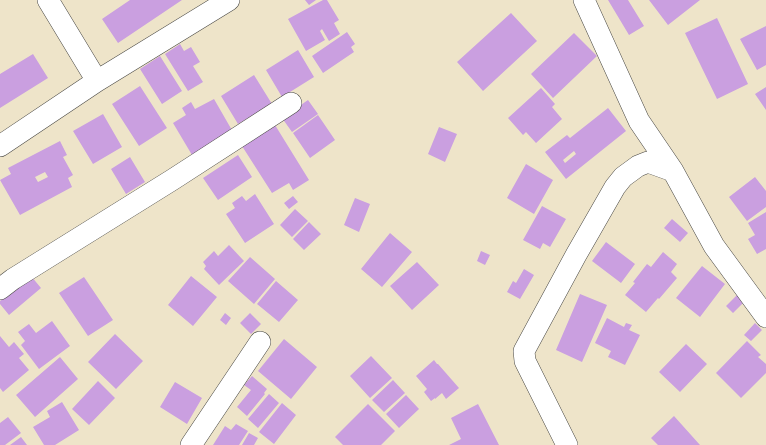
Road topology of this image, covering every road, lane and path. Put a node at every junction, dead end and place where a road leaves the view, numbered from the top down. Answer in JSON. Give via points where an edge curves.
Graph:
{"nodes":[{"id":1,"x":48,"y":0,"type":"edge"},
{"id":2,"x":229,"y":0,"type":"edge"},
{"id":3,"x":584,"y":0,"type":"edge"},
{"id":4,"x":97,"y":81,"type":"junction"},
{"id":5,"x":291,"y":103,"type":"dead end"},
{"id":6,"x":0,"y":146,"type":"edge"},
{"id":7,"x":672,"y":171,"type":"junction"},
{"id":8,"x":0,"y":289,"type":"edge"},
{"id":9,"x":766,"y":317,"type":"edge"},
{"id":10,"x":260,"y":342,"type":"dead end"},
{"id":11,"x":190,"y":445,"type":"edge"},
{"id":12,"x":567,"y":445,"type":"edge"}],
"edges":[{"from":1,"to":4,"type":"street"},
{"from":2,"to":4,"type":"street"},
{"from":3,"to":7,"type":"street","via":[[639,122]]},
{"from":4,"to":6,"type":"street"},
{"from":5,"to":8,"type":"street"},
{"from":7,"to":9,"type":"street","via":[[714,246]]},
{"from":7,"to":12,"type":"street","via":[[648,162],[623,177],[576,255],[524,351],[525,361]]},
{"from":10,"to":11,"type":"street"}]}
